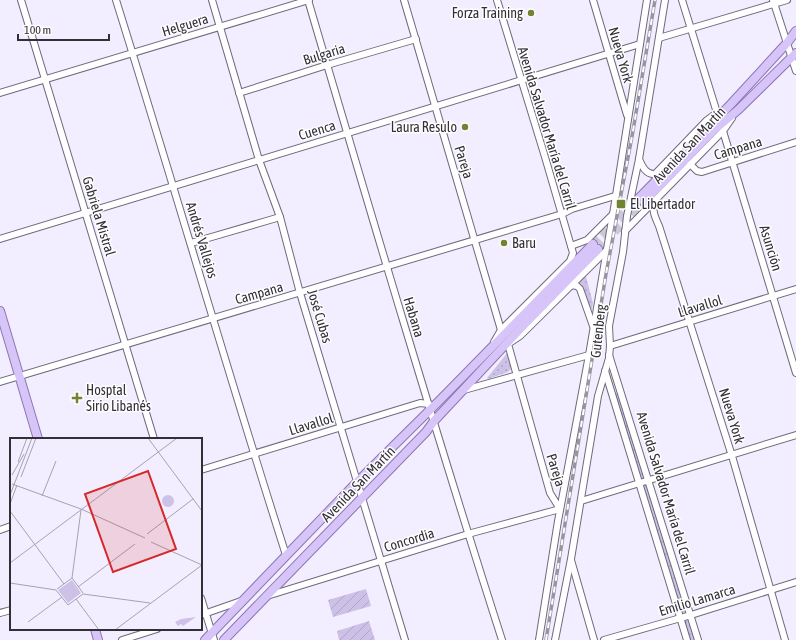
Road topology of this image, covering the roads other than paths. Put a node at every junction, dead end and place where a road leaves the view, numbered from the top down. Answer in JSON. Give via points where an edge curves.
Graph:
{"nodes":[{"id":1,"x":21,"y":0,"type":"edge"},
{"id":2,"x":116,"y":0,"type":"edge"},
{"id":3,"x":212,"y":0,"type":"edge"},
{"id":4,"x":308,"y":0,"type":"edge"},
{"id":5,"x":404,"y":0,"type":"edge"},
{"id":6,"x":497,"y":0,"type":"edge"},
{"id":7,"x":593,"y":0,"type":"edge"},
{"id":8,"x":647,"y":0,"type":"edge"},
{"id":9,"x":665,"y":0,"type":"edge"},
{"id":10,"x":682,"y":0,"type":"edge"},
{"id":11,"x":787,"y":0,"type":"edge"},
{"id":12,"x":774,"y":2,"type":"edge"},
{"id":13,"x":220,"y":26,"type":"junction"},
{"id":14,"x":692,"y":29,"type":"junction"},
{"id":15,"x":796,"y":31,"type":"edge"},
{"id":16,"x":658,"y":38,"type":"junction"},
{"id":17,"x":416,"y":39,"type":"junction"},
{"id":18,"x":787,"y":43,"type":"junction"},
{"id":19,"x":640,"y":44,"type":"junction"},
{"id":20,"x":133,"y":54,"type":"junction"},
{"id":21,"x":608,"y":54,"type":"junction"},
{"id":22,"x":794,"y":55,"type":"edge"},
{"id":23,"x":327,"y":65,"type":"junction"},
{"id":24,"x":796,"y":71,"type":"edge"},
{"id":25,"x":45,"y":80,"type":"junction"},
{"id":26,"x":521,"y":80,"type":"junction"},
{"id":27,"x":239,"y":92,"type":"junction"},
{"id":28,"x":0,"y":93,"type":"edge"},
{"id":29,"x":435,"y":107,"type":"junction"},
{"id":30,"x":738,"y":110,"type":"junction"},
{"id":31,"x":718,"y":116,"type":"junction"},
{"id":32,"x":627,"y":118,"type":"junction"},
{"id":33,"x":722,"y":130,"type":"junction"},
{"id":34,"x":347,"y":134,"type":"junction"},
{"id":35,"x":796,"y":142,"type":"edge"},
{"id":36,"x":639,"y":159,"type":"junction"},
{"id":37,"x":260,"y":160,"type":"junction"},
{"id":38,"x":731,"y":162,"type":"junction"},
{"id":39,"x":690,"y":164,"type":"junction"},
{"id":40,"x":173,"y":187,"type":"junction"},
{"id":41,"x":615,"y":196,"type":"junction"},
{"id":42,"x":654,"y":201,"type":"junction"},
{"id":43,"x":86,"y":213,"type":"junction"},
{"id":44,"x":562,"y":214,"type":"junction"},
{"id":45,"x":612,"y":215,"type":"junction"},
{"id":46,"x":280,"y":217,"type":"junction"},
{"id":47,"x":625,"y":231,"type":"junction"},
{"id":48,"x":0,"y":239,"type":"edge"},
{"id":49,"x":475,"y":241,"type":"junction"},
{"id":50,"x":191,"y":243,"type":"junction"},
{"id":51,"x":571,"y":246,"type":"junction"},
{"id":52,"x":599,"y":248,"type":"junction"},
{"id":53,"x":570,"y":261,"type":"joint"},
{"id":54,"x":387,"y":268,"type":"junction"},
{"id":55,"x":570,"y":285,"type":"junction"},
{"id":56,"x":796,"y":289,"type":"edge"},
{"id":57,"x":300,"y":293,"type":"junction"},
{"id":58,"x":773,"y":296,"type":"junction"},
{"id":59,"x":0,"y":314,"type":"edge"},
{"id":60,"x":212,"y":318,"type":"junction"},
{"id":61,"x":689,"y":322,"type":"junction"},
{"id":62,"x":593,"y":327,"type":"junction"},
{"id":63,"x":501,"y":330,"type":"junction"},
{"id":64,"x":508,"y":344,"type":"junction"},
{"id":65,"x":125,"y":345,"type":"junction"},
{"id":66,"x":610,"y":346,"type":"junction"},
{"id":67,"x":488,"y":351,"type":"junction"},
{"id":68,"x":609,"y":354,"type":"junction"},
{"id":69,"x":589,"y":355,"type":"junction"},
{"id":70,"x":605,"y":371,"type":"junction"},
{"id":71,"x":796,"y":373,"type":"edge"},
{"id":72,"x":516,"y":375,"type":"junction"},
{"id":73,"x":18,"y":377,"type":"junction"},
{"id":74,"x":0,"y":382,"type":"edge"},
{"id":75,"x":464,"y":390,"type":"junction"},
{"id":76,"x":429,"y":406,"type":"junction"},
{"id":77,"x":434,"y":421,"type":"junction"},
{"id":78,"x":341,"y":427,"type":"junction"},
{"id":79,"x":796,"y":435,"type":"edge"},
{"id":80,"x":38,"y":438,"type":"edge"},
{"id":81,"x":154,"y":438,"type":"edge"},
{"id":82,"x":253,"y":454,"type":"junction"},
{"id":83,"x":732,"y":456,"type":"junction"},
{"id":84,"x":202,"y":470,"type":"edge"},
{"id":85,"x":650,"y":481,"type":"junction"},
{"id":86,"x":357,"y":482,"type":"junction"},
{"id":87,"x":640,"y":484,"type":"junction"},
{"id":88,"x":362,"y":498,"type":"junction"},
{"id":89,"x":581,"y":501,"type":"junction"},
{"id":90,"x":560,"y":509,"type":"junction"},
{"id":91,"x":10,"y":526,"type":"edge"},
{"id":92,"x":0,"y":530,"type":"edge"},
{"id":93,"x":468,"y":534,"type":"junction"},
{"id":94,"x":286,"y":556,"type":"junction"},
{"id":95,"x":571,"y":559,"type":"junction"},
{"id":96,"x":381,"y":561,"type":"junction"},
{"id":97,"x":796,"y":582,"type":"edge"},
{"id":98,"x":770,"y":590,"type":"junction"},
{"id":99,"x":266,"y":596,"type":"junction"},
{"id":100,"x":241,"y":601,"type":"junction"},
{"id":101,"x":10,"y":610,"type":"edge"},
{"id":102,"x":0,"y":613,"type":"edge"},
{"id":103,"x":203,"y":614,"type":"edge"},
{"id":104,"x":691,"y":615,"type":"junction"},
{"id":105,"x":681,"y":618,"type":"junction"},
{"id":106,"x":95,"y":630,"type":"edge"},
{"id":107,"x":154,"y":630,"type":"edge"},
{"id":108,"x":213,"y":636,"type":"edge"},
{"id":109,"x":98,"y":640,"type":"edge"},
{"id":110,"x":122,"y":640,"type":"edge"},
{"id":111,"x":205,"y":640,"type":"edge"},
{"id":112,"x":224,"y":640,"type":"edge"},
{"id":113,"x":405,"y":640,"type":"edge"},
{"id":114,"x":502,"y":640,"type":"edge"},
{"id":115,"x":539,"y":640,"type":"edge"},
{"id":116,"x":555,"y":640,"type":"edge"},
{"id":117,"x":594,"y":640,"type":"edge"},
{"id":118,"x":604,"y":640,"type":"edge"},
{"id":119,"x":687,"y":640,"type":"edge"},
{"id":120,"x":698,"y":640,"type":"edge"},
{"id":121,"x":785,"y":640,"type":"edge"}],
"edges":[{"from":1,"to":25,"type":"street","name":"Gabriela Mistral"},
{"from":2,"to":20,"type":"street","name":"Andrés Vallejos"},
{"from":3,"to":13,"type":"street","name":"José Cubas"},
{"from":4,"to":13,"type":"street","name":"Helguera"},
{"from":4,"to":23,"type":"street","name":"Habana"},
{"from":5,"to":17,"type":"street","name":"Pareja"},
{"from":6,"to":26,"type":"street","name":"Avenida Salvador María del Carril"},
{"from":7,"to":21,"type":"street","name":"Nueva York"},
{"from":8,"to":19,"type":"street","name":"Gutenberg"},
{"from":9,"to":16,"type":"street","name":"Gutenberg"},
{"from":10,"to":14,"type":"street"},
{"from":11,"to":12,"type":"street"},
{"from":12,"to":14,"type":"street"},
{"from":12,"to":18,"type":"street"},
{"from":13,"to":20,"type":"street","name":"Helguera"},
{"from":13,"to":27,"type":"street","name":"José Cubas"},
{"from":14,"to":16,"type":"street"},
{"from":14,"to":31,"type":"street"},
{"from":15,"to":18,"type":"main road","name":"Avenida San Martín"},
{"from":16,"to":36,"type":"street","name":"Gutenberg"},
{"from":17,"to":23,"type":"street","name":"Bulgaria"},
{"from":17,"to":29,"type":"street","name":"Pareja"},
{"from":18,"to":22,"type":"street"},
{"from":18,"to":31,"type":"main road","name":"Avenida San Martín"},
{"from":19,"to":21,"type":"street","name":"Cuenca"},
{"from":19,"to":32,"type":"street","name":"Gutenberg"},
{"from":20,"to":25,"type":"street","name":"Helguera"},
{"from":20,"to":40,"type":"street","name":"Andrés Vallejos"},
{"from":21,"to":26,"type":"street","name":"Cuenca"},
{"from":21,"to":32,"type":"street","name":"Nueva York"},
{"from":22,"to":24,"type":"street"},
{"from":22,"to":30,"type":"main road","name":"Avenida San Martín"},
{"from":23,"to":27,"type":"street","name":"Bulgaria"},
{"from":23,"to":34,"type":"street","name":"Habana"},
{"from":25,"to":28,"type":"street","name":"Helguera"},
{"from":25,"to":43,"type":"street","name":"Gabriela Mistral"},
{"from":26,"to":29,"type":"street","name":"Cuenca"},
{"from":26,"to":44,"type":"street","name":"Avenida Salvador María del Carril"},
{"from":27,"to":37,"type":"street","name":"José Cubas"},
{"from":29,"to":34,"type":"street","name":"Cuenca"},
{"from":29,"to":49,"type":"street","name":"Pareja"},
{"from":30,"to":31,"type":"main road","name":"Avenida San Martín","via":[[642,200]]},
{"from":30,"to":33,"type":"street","name":"Avenida San Martín"},
{"from":31,"to":36,"type":"street","name":"Avenida San Martín","via":[[714,115],[706,121],[655,174],[646,171]]},
{"from":32,"to":41,"type":"street","name":"Gutenberg"},
{"from":33,"to":38,"type":"street","name":"Asunción"},
{"from":33,"to":39,"type":"street","name":"Avenida San Martín"},
{"from":34,"to":37,"type":"street","name":"Cuenca"},
{"from":34,"to":54,"type":"street","name":"Habana"},
{"from":35,"to":38,"type":"street","name":"Campana"},
{"from":36,"to":47,"type":"street","name":"Gutenberg"},
{"from":37,"to":40,"type":"street","name":"Cuenca"},
{"from":37,"to":46,"type":"street","name":"José Cubas"},
{"from":38,"to":39,"type":"street","name":"Campana","via":[[702,172]]},
{"from":38,"to":58,"type":"street","name":"Asunción"},
{"from":39,"to":42,"type":"street","name":"Avenida San Martín"},
{"from":40,"to":43,"type":"street","name":"Cuenca"},
{"from":40,"to":50,"type":"street","name":"Andrés Vallejos"},
{"from":41,"to":44,"type":"street","name":"Campana"},
{"from":41,"to":45,"type":"street","name":"Gutenberg"},
{"from":42,"to":47,"type":"street","name":"Avenida San Martín"},
{"from":42,"to":61,"type":"street","name":"Nueva York","via":[[653,213],[660,226]]},
{"from":43,"to":48,"type":"street","name":"Cuenca"},
{"from":43,"to":65,"type":"street","name":"Gabriela Mistral"},
{"from":44,"to":49,"type":"street","name":"Campana"},
{"from":44,"to":51,"type":"street","name":"Avenida Salvador María del Carril"},
{"from":45,"to":51,"type":"street","via":[[587,240]]},
{"from":45,"to":52,"type":"street","name":"Gutenberg"},
{"from":46,"to":50,"type":"street"},
{"from":46,"to":57,"type":"street","name":"José Cubas"},
{"from":47,"to":66,"type":"street","name":"Gutenberg","via":[[609,326]]},
{"from":49,"to":54,"type":"street","name":"Campana"},
{"from":49,"to":63,"type":"street","name":"Pareja"},
{"from":50,"to":60,"type":"street","name":"Andrés Vallejos"},
{"from":51,"to":53,"type":"street","name":"Avenida Salvador María del Carril","via":[[573,253]]},
{"from":52,"to":55,"type":"street","name":"Avenida San Martín"},
{"from":52,"to":62,"type":"street","name":"Gutenberg"},
{"from":52,"to":64,"type":"main road","name":"Avenida San Martín"},
{"from":52,"to":67,"type":"main road","name":"Avenida San Martín"},
{"from":53,"to":63,"type":"street","name":"Avenida San Martín"},
{"from":54,"to":57,"type":"street","name":"Campana"},
{"from":54,"to":76,"type":"street","name":"Habana"},
{"from":55,"to":62,"type":"street","via":[[580,289]]},
{"from":55,"to":64,"type":"street","name":"Avenida San Martín","via":[[520,336]]},
{"from":56,"to":58,"type":"street","name":"Llavallol"},
{"from":57,"to":60,"type":"street","name":"Campana"},
{"from":57,"to":78,"type":"street","name":"José Cubas"},
{"from":58,"to":61,"type":"street","name":"Llavallol"},
{"from":58,"to":71,"type":"street","name":"Asunción"},
{"from":59,"to":73,"type":"main road"},
{"from":60,"to":65,"type":"street","name":"Campana"},
{"from":60,"to":82,"type":"street","name":"Andrés Vallejos"},
{"from":61,"to":66,"type":"street","name":"Llavallol"},
{"from":61,"to":83,"type":"street","name":"Nueva York"},
{"from":62,"to":69,"type":"street","name":"Gutenberg"},
{"from":63,"to":67,"type":"street","name":"Avenida San Martín"},
{"from":64,"to":72,"type":"street","name":"Pareja"},
{"from":64,"to":75,"type":"main road","name":"Avenida San Martín"},
{"from":65,"to":73,"type":"street","name":"Campana"},
{"from":65,"to":81,"type":"street","name":"Gabriela Mistral"},
{"from":66,"to":68,"type":"street","name":"Gutenberg"},
{"from":67,"to":76,"type":"main road","name":"Avenida San Martín"},
{"from":68,"to":70,"type":"street","name":"Gutenberg"},
{"from":68,"to":85,"type":"street","name":"Avenida Salvador María del Carril"},
{"from":69,"to":72,"type":"street"},
{"from":69,"to":90,"type":"street","name":"Gutenberg"},
{"from":70,"to":87,"type":"street","name":"Avenida Salvador María del Carril"},
{"from":70,"to":89,"type":"street","name":"Gutenberg","via":[[598,396]]},
{"from":72,"to":75,"type":"street"},
{"from":72,"to":90,"type":"street","name":"Pareja","via":[[550,493]]},
{"from":73,"to":74,"type":"street","name":"Campana"},
{"from":73,"to":80,"type":"main road"},
{"from":75,"to":77,"type":"main road","name":"Avenida San Martín"},
{"from":76,"to":77,"type":"street","name":"Habana"},
{"from":76,"to":78,"type":"street","name":"Llavallol","via":[[420,403]]},
{"from":76,"to":86,"type":"main road","name":"Avenida San Martín"},
{"from":77,"to":88,"type":"main road","name":"Avenida San Martín"},
{"from":77,"to":93,"type":"street","name":"Habana"},
{"from":78,"to":82,"type":"street","name":"Llavallol"},
{"from":78,"to":86,"type":"street","name":"José Cubas"},
{"from":79,"to":83,"type":"street"},
{"from":82,"to":84,"type":"street","name":"Llavallol"},
{"from":82,"to":94,"type":"street","name":"Andrés Vallejos"},
{"from":83,"to":85,"type":"street"},
{"from":83,"to":98,"type":"street","name":"Nueva York"},
{"from":85,"to":87,"type":"street"},
{"from":85,"to":104,"type":"street","name":"Avenida Salvador María del Carril"},
{"from":86,"to":88,"type":"street","name":"José Cubas"},
{"from":86,"to":94,"type":"main road","name":"Avenida San Martín"},
{"from":87,"to":89,"type":"street"},
{"from":87,"to":105,"type":"street","name":"Avenida Salvador María del Carril"},
{"from":88,"to":96,"type":"street","name":"José Cubas"},
{"from":88,"to":99,"type":"main road","name":"Avenida San Martín"},
{"from":89,"to":95,"type":"street","name":"Gutenberg"},
{"from":90,"to":93,"type":"street","name":"Concordia"},
{"from":90,"to":115,"type":"street","name":"Gutenberg"},
{"from":91,"to":92,"type":"street"},
{"from":93,"to":96,"type":"street","name":"Concordia"},
{"from":93,"to":114,"type":"street","name":"Habana"},
{"from":94,"to":100,"type":"main road","name":"Avenida San Martín"},
{"from":95,"to":116,"type":"street","name":"Gutenberg"},
{"from":95,"to":117,"type":"street"},
{"from":96,"to":99,"type":"street","name":"Concordia"},
{"from":96,"to":113,"type":"street","name":"José Cubas"},
{"from":97,"to":98,"type":"street","name":"Emilio Lamarca"},
{"from":98,"to":104,"type":"street","name":"Emilio Lamarca"},
{"from":98,"to":121,"type":"street","name":"Nueva York"},
{"from":99,"to":112,"type":"main road","name":"Avenida San Martín"},
{"from":100,"to":103,"type":"street"},
{"from":100,"to":108,"type":"main road","name":"Avenida San Martín"},
{"from":101,"to":102,"type":"street"},
{"from":103,"to":108,"type":"street"},
{"from":104,"to":105,"type":"street","name":"Emilio Lamarca"},
{"from":104,"to":120,"type":"street","name":"Avenida Salvador María del Carril"},
{"from":105,"to":118,"type":"street","name":"Emilio Lamarca"},
{"from":105,"to":119,"type":"street","name":"Avenida Salvador María del Carril"},
{"from":106,"to":109,"type":"main road"},
{"from":107,"to":110,"type":"street"},
{"from":108,"to":111,"type":"main road","name":"Avenida San Martín"}]}
